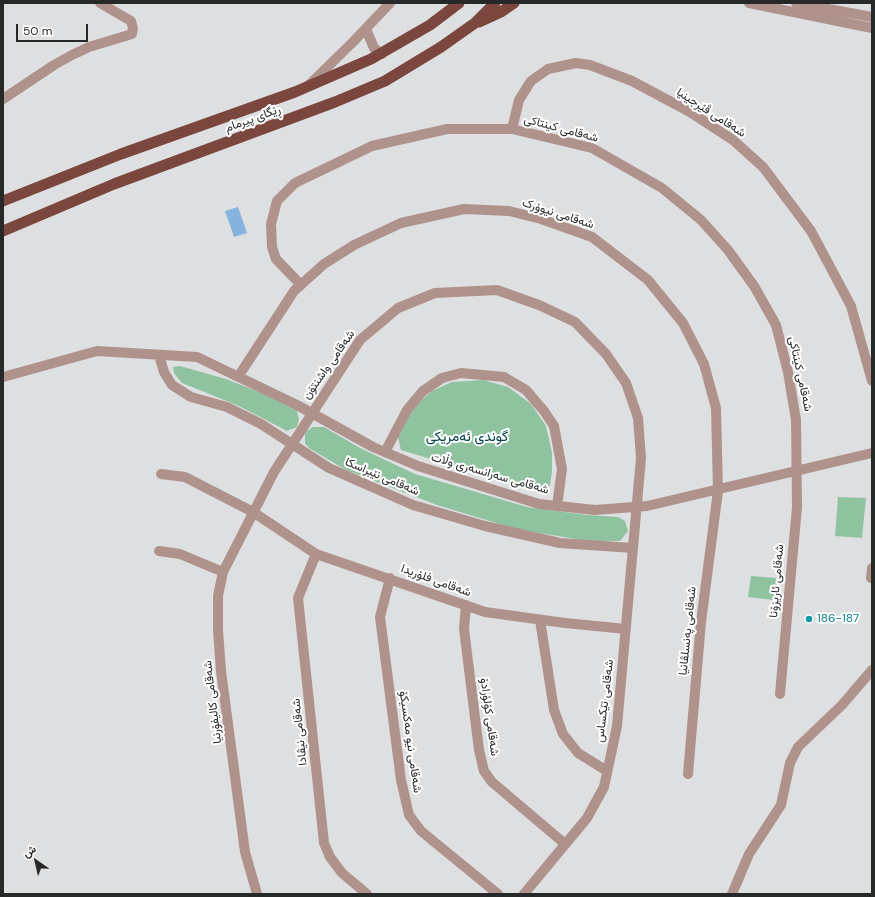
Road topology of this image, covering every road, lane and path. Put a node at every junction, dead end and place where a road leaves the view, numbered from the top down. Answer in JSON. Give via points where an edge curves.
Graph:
{"nodes":[{"id":1,"x":100,"y":3,"type":"edge"},
{"id":2,"x":390,"y":3,"type":"edge"},
{"id":3,"x":459,"y":3,"type":"edge"},
{"id":4,"x":495,"y":3,"type":"edge"},
{"id":5,"x":514,"y":3,"type":"edge"},
{"id":6,"x":749,"y":3,"type":"edge"},
{"id":7,"x":796,"y":3,"type":"edge"},
{"id":8,"x":872,"y":17,"type":"edge"},
{"id":9,"x":475,"y":23,"type":"junction"},
{"id":10,"x":872,"y":28,"type":"edge"},
{"id":11,"x":366,"y":29,"type":"junction"},
{"id":12,"x":382,"y":54,"type":"junction"},
{"id":13,"x":306,"y":87,"type":"junction"},
{"id":14,"x":3,"y":99,"type":"edge"},
{"id":15,"x":512,"y":129,"type":"junction"},
{"id":16,"x":3,"y":201,"type":"edge"},
{"id":17,"x":3,"y":232,"type":"edge"},
{"id":18,"x":301,"y":285,"type":"junction"},
{"id":19,"x":159,"y":355,"type":"junction"},
{"id":20,"x":3,"y":377,"type":"edge"},
{"id":21,"x":238,"y":377,"type":"junction"},
{"id":22,"x":872,"y":381,"type":"edge"},
{"id":23,"x":312,"y":413,"type":"junction"},
{"id":24,"x":292,"y":444,"type":"junction"},
{"id":25,"x":385,"y":452,"type":"junction"},
{"id":26,"x":872,"y":453,"type":"edge"},
{"id":27,"x":797,"y":470,"type":"junction"},
{"id":28,"x":160,"y":474,"type":"dead end"},
{"id":29,"x":718,"y":490,"type":"junction"},
{"id":30,"x":557,"y":506,"type":"junction"},
{"id":31,"x":638,"y":507,"type":"junction"},
{"id":32,"x":253,"y":512,"type":"junction"},
{"id":33,"x":633,"y":548,"type":"junction"},
{"id":34,"x":159,"y":551,"type":"dead end"},
{"id":35,"x":316,"y":554,"type":"junction"},
{"id":36,"x":223,"y":572,"type":"junction"},
{"id":37,"x":390,"y":578,"type":"junction"},
{"id":38,"x":466,"y":605,"type":"junction"},
{"id":39,"x":540,"y":620,"type":"junction"},
{"id":40,"x":626,"y":629,"type":"junction"},
{"id":41,"x":870,"y":675,"type":"edge"},
{"id":42,"x":780,"y":694,"type":"dead end"},
{"id":43,"x":607,"y":771,"type":"junction"},
{"id":44,"x":688,"y":774,"type":"dead end"},
{"id":45,"x":565,"y":844,"type":"junction"},
{"id":46,"x":257,"y":894,"type":"edge"},
{"id":47,"x":367,"y":894,"type":"edge"},
{"id":48,"x":498,"y":894,"type":"edge"},
{"id":49,"x":524,"y":894,"type":"edge"},
{"id":50,"x":732,"y":894,"type":"edge"}],
"edges":[{"from":1,"to":14,"type":"street","via":[[131,22],[134,28],[132,34],[72,55]]},
{"from":2,"to":11,"type":"street"},
{"from":3,"to":12,"type":"highway","name":"ڕێگای پیرمام","via":[[430,25]]},
{"from":4,"to":9,"type":"highway","name":"ڕێگای پیرمام"},
{"from":5,"to":9,"type":"highway","via":[[488,19]]},
{"from":6,"to":10,"type":"street"},
{"from":7,"to":8,"type":"street"},
{"from":9,"to":17,"type":"highway","name":"ڕێگای پیرمام","via":[[385,81],[114,184]]},
{"from":11,"to":12,"type":"street","via":[[374,48]]},
{"from":11,"to":13,"type":"street"},
{"from":12,"to":13,"type":"highway","name":"ڕێگای پیرمام"},
{"from":13,"to":16,"type":"highway","name":"ڕێگای پیرمام","via":[[120,154]]},
{"from":15,"to":18,"type":"street","name":"شەقامی کینتاکی","via":[[447,129],[372,146],[295,183],[277,201],[271,224],[272,246],[276,259]]},
{"from":15,"to":22,"type":"street","name":"شەقامی ڤێرجینیا","via":[[519,100],[531,82],[548,69],[576,63],[590,65],[632,81],[690,112],[733,140],[763,167],[811,231],[851,306]]},
{"from":15,"to":27,"type":"street","name":"شەقامی کینتاکی","via":[[592,148],[662,188],[701,220],[728,250],[754,286],[776,325],[788,372],[796,420]]},
{"from":18,"to":21,"type":"street","name":"شەقامی نیوۆرک","via":[[294,291]]},
{"from":18,"to":29,"type":"street","name":"شەقامی نیوۆرک","via":[[324,264],[381,232],[401,223],[464,209],[509,211],[592,237],[648,280],[683,323],[704,364],[716,408]]},
{"from":19,"to":20,"type":"street","name":"شەقامی سەرانسەری وڵات","via":[[97,351]]},
{"from":19,"to":21,"type":"street","name":"شەقامی سەرانسەری وڵات","via":[[197,357]]},
{"from":19,"to":24,"type":"street","name":"شەقامی نێبراسکا","via":[[164,372],[172,385],[191,397],[227,407],[261,424]]},
{"from":21,"to":23,"type":"street","name":"شەقامی سەرانسەری وڵات"},
{"from":23,"to":24,"type":"street"},
{"from":23,"to":25,"type":"street","name":"شەقامی سەرانسەری وڵات"},
{"from":23,"to":31,"type":"street","name":"شەقامی واشنتۆن","via":[[360,340],[398,308],[435,293],[497,290],[539,305],[575,322],[606,354],[626,383],[638,418],[641,458]]},
{"from":24,"to":32,"type":"street"},
{"from":24,"to":33,"type":"street","name":"شەقامی نێبراسکا","via":[[329,468],[413,505],[485,526],[560,543]]},
{"from":25,"to":30,"type":"street","name":"شەقامی سەرانسەری وڵات","via":[[425,468],[539,504]]},
{"from":25,"to":30,"type":"street","via":[[407,410],[423,391],[442,378],[461,373],[504,377],[526,390],[554,426],[562,469]]},
{"from":26,"to":27,"type":"street","name":"شەقامی سەرانسەری وڵات"},
{"from":27,"to":29,"type":"street","name":"شەقامی سەرانسەری وڵات"},
{"from":27,"to":42,"type":"street","name":"شەقامی ئاریزۆنا","via":[[797,507]]},
{"from":28,"to":32,"type":"street","name":"شەقامی فلۆریدا","via":[[185,477]]},
{"from":29,"to":31,"type":"street","name":"شەقامی سەرانسەری وڵات"},
{"from":29,"to":44,"type":"street","name":"شەقامی پەنسلڤانیا","via":[[701,622]]},
{"from":30,"to":31,"type":"street","name":"شەقامی سەرانسەری وڵات","via":[[595,510]]},
{"from":31,"to":33,"type":"street","name":"شەقامی تێکساس"},
{"from":32,"to":35,"type":"street","name":"شەقامی فلۆریدا"},
{"from":32,"to":36,"type":"street","name":"شەقامی کالیفۆرنیا"},
{"from":33,"to":40,"type":"street","name":"شەقامی تێکساس"},
{"from":34,"to":36,"type":"street","via":[[180,554]]},
{"from":35,"to":37,"type":"street","name":"شەقامی فلۆریدا"},
{"from":35,"to":47,"type":"street","name":"شەقامی نیڤادا","via":[[298,598],[324,843],[330,857],[342,873]]},
{"from":36,"to":46,"type":"street","name":"شەقامی کالیفۆرنیا","via":[[218,596],[221,671],[245,852]]},
{"from":37,"to":38,"type":"street","name":"شەقامی فلۆریدا"},
{"from":37,"to":48,"type":"street","name":"شەقامی نیو مەکسیکۆ","via":[[380,617],[401,780],[409,815],[421,831]]},
{"from":38,"to":39,"type":"street","name":"شەقامی فلۆریدا","via":[[484,612]]},
{"from":38,"to":45,"type":"street","name":"شەقامی کۆلۆرادۆ","via":[[464,629],[479,750],[484,771],[492,782]]},
{"from":39,"to":40,"type":"street","name":"شەقامی فلۆریدا"},
{"from":39,"to":43,"type":"street","via":[[554,710],[563,734],[578,753]]},
{"from":40,"to":43,"type":"street","name":"شەقامی تێکساس","via":[[617,726]]},
{"from":41,"to":50,"type":"street","via":[[796,751],[790,763],[781,804],[749,854]]},
{"from":43,"to":45,"type":"street","name":"شەقامی تێکساس","via":[[604,786],[587,818]]},
{"from":45,"to":49,"type":"street","name":"شەقامی تێکساس"}]}
